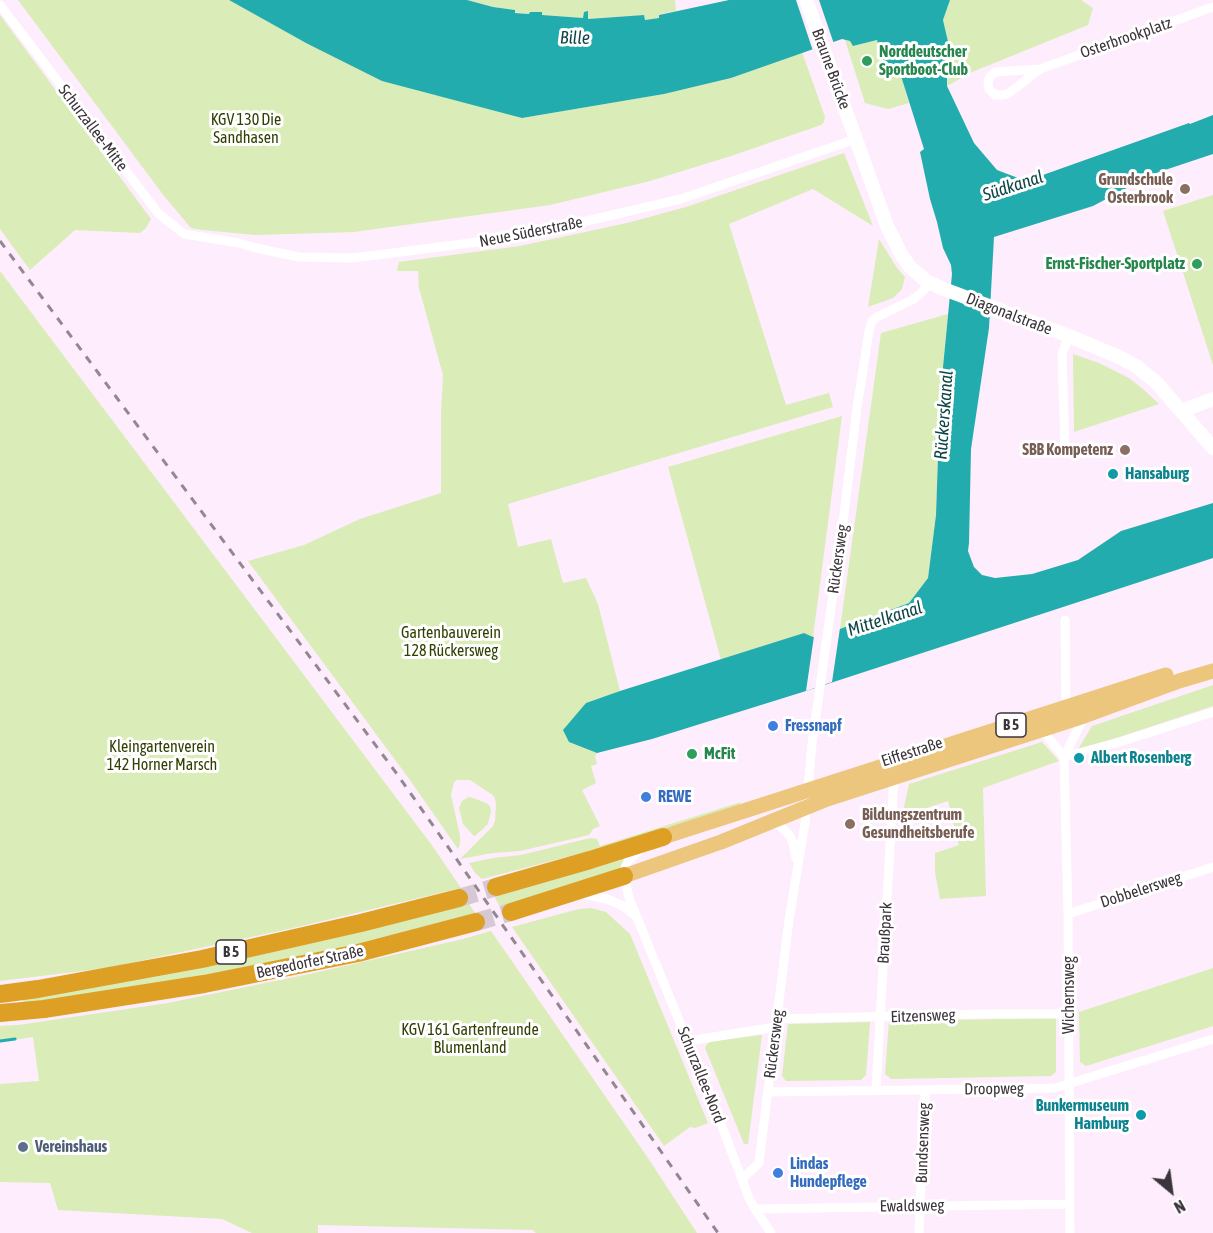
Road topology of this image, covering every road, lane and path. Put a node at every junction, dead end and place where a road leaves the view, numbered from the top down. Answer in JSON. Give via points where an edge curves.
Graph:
{"nodes":[{"id":1,"x":806,"y":0,"type":"edge"},
{"id":2,"x":0,"y":5,"type":"edge"},
{"id":3,"x":1213,"y":7,"type":"edge"},
{"id":4,"x":1040,"y":69,"type":"junction"},
{"id":5,"x":856,"y":139,"type":"junction"},
{"id":6,"x":197,"y":237,"type":"joint"},
{"id":7,"x":930,"y":283,"type":"junction"},
{"id":8,"x":1069,"y":336,"type":"junction"},
{"id":9,"x":1213,"y":399,"type":"edge"},
{"id":10,"x":1180,"y":411,"type":"junction"},
{"id":11,"x":1213,"y":448,"type":"edge"},
{"id":12,"x":1065,"y":449,"type":"dead end"},
{"id":13,"x":1065,"y":620,"type":"dead end"},
{"id":14,"x":1213,"y":660,"type":"edge"},
{"id":15,"x":1213,"y":671,"type":"edge"},
{"id":16,"x":1066,"y":707,"type":"junction"},
{"id":17,"x":1213,"y":712,"type":"edge"},
{"id":18,"x":1084,"y":716,"type":"junction"},
{"id":19,"x":1014,"y":724,"type":"junction"},
{"id":20,"x":1039,"y":730,"type":"junction"},
{"id":21,"x":1064,"y":757,"type":"junction"},
{"id":22,"x":894,"y":777,"type":"junction"},
{"id":23,"x":808,"y":790,"type":"junction"},
{"id":24,"x":806,"y":806,"type":"junction"},
{"id":25,"x":768,"y":822,"type":"junction"},
{"id":26,"x":663,"y":837,"type":"junction"},
{"id":27,"x":798,"y":866,"type":"junction"},
{"id":28,"x":1213,"y":867,"type":"edge"},
{"id":29,"x":624,"y":876,"type":"junction"},
{"id":30,"x":496,"y":887,"type":"tunnel mouth"},
{"id":31,"x":570,"y":893,"type":"junction"},
{"id":32,"x":459,"y":897,"type":"tunnel mouth"},
{"id":33,"x":511,"y":912,"type":"tunnel mouth"},
{"id":34,"x":1068,"y":914,"type":"junction"},
{"id":35,"x":635,"y":915,"type":"junction"},
{"id":36,"x":476,"y":922,"type":"tunnel mouth"},
{"id":37,"x":0,"y":994,"type":"edge"},
{"id":38,"x":1068,"y":1012,"type":"junction"},
{"id":39,"x":0,"y":1013,"type":"edge"},
{"id":40,"x":880,"y":1017,"type":"junction"},
{"id":41,"x":776,"y":1023,"type":"junction"},
{"id":42,"x":1213,"y":1039,"type":"edge"},
{"id":43,"x":687,"y":1041,"type":"junction"},
{"id":44,"x":1069,"y":1085,"type":"junction"},
{"id":45,"x":876,"y":1090,"type":"junction"},
{"id":46,"x":925,"y":1090,"type":"junction"},
{"id":47,"x":768,"y":1092,"type":"junction"},
{"id":48,"x":742,"y":1179,"type":"junction"},
{"id":49,"x":1069,"y":1204,"type":"junction"},
{"id":50,"x":920,"y":1205,"type":"junction"},
{"id":51,"x":755,"y":1209,"type":"junction"},
{"id":52,"x":771,"y":1233,"type":"edge"},
{"id":53,"x":919,"y":1233,"type":"edge"},
{"id":54,"x":1070,"y":1233,"type":"edge"}],
"edges":[{"from":1,"to":5,"type":"street","name":"Braune Brücke"},
{"from":2,"to":6,"type":"street","name":"Schurzallee-Mitte","via":[[158,213],[184,234]]},
{"from":3,"to":4,"type":"street","name":"Osterbrookplatz"},
{"from":4,"to":4,"type":"street","name":"Osterbrookplatz","via":[[995,72],[988,81],[989,90],[995,95],[1009,93]]},
{"from":5,"to":6,"type":"street","name":"Neue Süderstraße","via":[[681,199],[493,240],[352,258],[323,258]]},
{"from":5,"to":7,"type":"street","name":"Diagonalstraße","via":[[893,240],[910,267]]},
{"from":7,"to":8,"type":"street","name":"Diagonalstraße"},
{"from":7,"to":23,"type":"street","name":"Rückersweg","via":[[912,300],[877,317],[869,331]]},
{"from":8,"to":10,"type":"street","name":"Diagonalstraße","via":[[1136,366],[1156,382]]},
{"from":8,"to":12,"type":"street","via":[[1062,354]]},
{"from":9,"to":10,"type":"street"},
{"from":10,"to":11,"type":"street","name":"Diagonalstraße"},
{"from":13,"to":16,"type":"street"},
{"from":14,"to":16,"type":"main road","name":"Eiffestraße","number":"B 5"},
{"from":15,"to":18,"type":"main road","name":"Eiffestraße","number":"B 5"},
{"from":16,"to":19,"type":"main road","name":"Eiffestraße","number":"B 5"},
{"from":17,"to":21,"type":"street"},
{"from":18,"to":20,"type":"main road","name":"Eiffestraße","number":"B 5"},
{"from":18,"to":21,"type":"street","name":"Wichernsweg"},
{"from":19,"to":20,"type":"street"},
{"from":19,"to":23,"type":"main road","name":"Eiffestraße","number":"B 5"},
{"from":20,"to":21,"type":"street"},
{"from":20,"to":22,"type":"main road","name":"Eiffestraße","number":"B 5"},
{"from":21,"to":34,"type":"street","name":"Wichernsweg"},
{"from":22,"to":24,"type":"main road","name":"Eiffestraße","number":"B 5"},
{"from":22,"to":40,"type":"street","name":"Braußpark"},
{"from":23,"to":24,"type":"street","name":"Rückersweg"},
{"from":23,"to":26,"type":"main road","name":"Eiffestraße","number":"B 5"},
{"from":24,"to":25,"type":"main road","name":"Eiffestraße","number":"B 5"},
{"from":24,"to":27,"type":"street","name":"Rückersweg"},
{"from":25,"to":27,"type":"street","name":"Rückersweg","via":[[779,825],[790,836]]},
{"from":25,"to":29,"type":"main road","name":"Eiffestraße","number":"B 5"},
{"from":26,"to":29,"type":"street","via":[[636,852],[626,865]]},
{"from":26,"to":30,"type":"highway","number":"B 5"},
{"from":27,"to":41,"type":"street","name":"Rückersweg"},
{"from":28,"to":34,"type":"street","name":"Dobbelersweg"},
{"from":29,"to":31,"type":"highway","number":"B 5"},
{"from":29,"to":35,"type":"street","name":"Schurzallee-Nord"},
{"from":31,"to":33,"type":"highway","number":"B 5"},
{"from":31,"to":35,"type":"street","via":[[607,899]]},
{"from":32,"to":37,"type":"highway","name":"Bergedorfer Straße","number":"B 5","via":[[202,959]]},
{"from":34,"to":38,"type":"street","name":"Wichernsweg"},
{"from":35,"to":43,"type":"street","name":"Schurzallee-Nord"},
{"from":36,"to":39,"type":"highway","name":"Bergedorfer Straße","number":"B 5","via":[[358,953],[204,984]]},
{"from":38,"to":40,"type":"street","name":"Eitzensweg"},
{"from":38,"to":44,"type":"street","name":"Wichernsweg"},
{"from":40,"to":41,"type":"street","name":"Eitzensweg"},
{"from":40,"to":45,"type":"street","name":"Braußpark"},
{"from":41,"to":43,"type":"street","name":"Eitzensweg"},
{"from":41,"to":47,"type":"street","name":"Rückersweg"},
{"from":42,"to":44,"type":"street","name":"Droopweg"},
{"from":43,"to":48,"type":"street","name":"Schurzallee-Nord"},
{"from":44,"to":46,"type":"street","name":"Droopweg"},
{"from":44,"to":49,"type":"street","name":"Wichernsweg"},
{"from":45,"to":46,"type":"street","name":"Droopweg"},
{"from":45,"to":47,"type":"street","name":"Droopweg"},
{"from":46,"to":50,"type":"street","name":"Bundsensweg"},
{"from":47,"to":48,"type":"street","name":"Rückersweg","via":[[759,1163]]},
{"from":48,"to":51,"type":"street","name":"Schurzallee-Nord"},
{"from":49,"to":50,"type":"street","name":"Ewaldsweg"},
{"from":49,"to":54,"type":"street","name":"Wichernsweg"},
{"from":50,"to":51,"type":"street","name":"Ewaldsweg"},
{"from":50,"to":53,"type":"street","name":"Bundsensweg"},
{"from":51,"to":52,"type":"street","name":"Schurzallee-Nord"}]}
